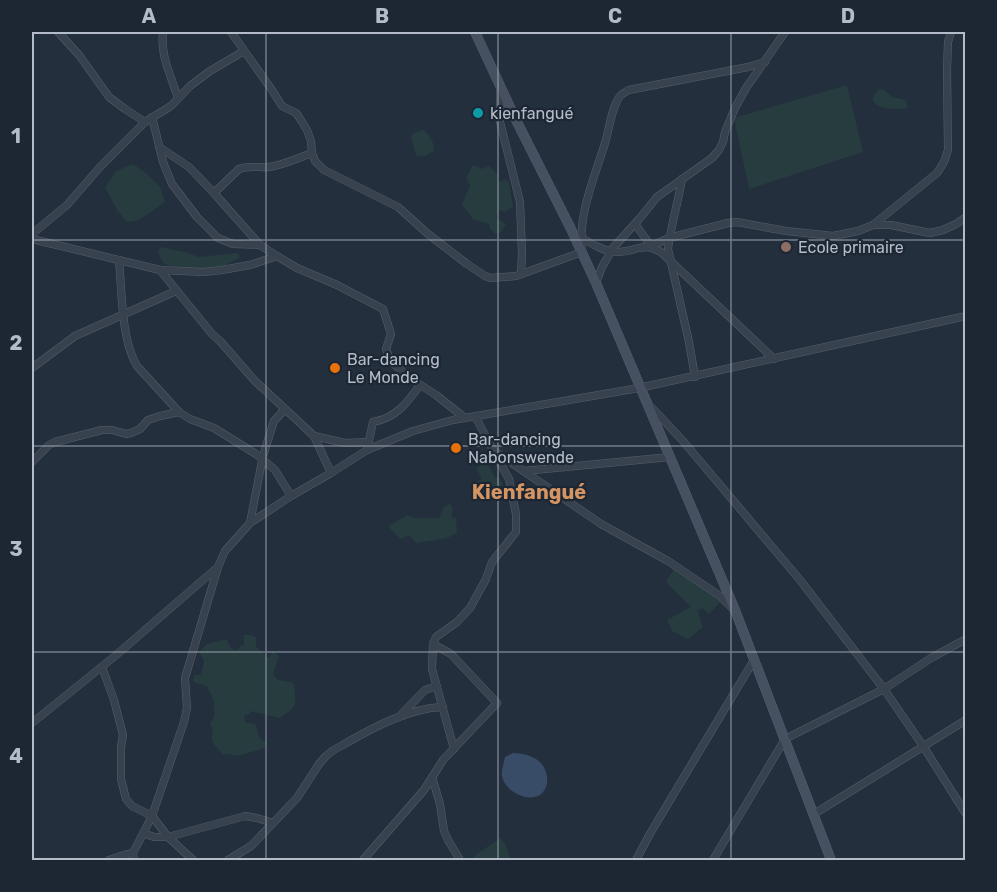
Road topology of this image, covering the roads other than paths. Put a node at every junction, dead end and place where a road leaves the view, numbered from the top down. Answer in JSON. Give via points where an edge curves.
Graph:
{"nodes":[{"id":1,"x":58,"y":32,"type":"edge"},
{"id":2,"x":163,"y":32,"type":"edge"},
{"id":3,"x":231,"y":32,"type":"edge"},
{"id":4,"x":475,"y":32,"type":"edge"},
{"id":5,"x":785,"y":32,"type":"edge"},
{"id":6,"x":951,"y":32,"type":"edge"},
{"id":7,"x":244,"y":51,"type":"junction"},
{"id":8,"x":765,"y":62,"type":"junction"},
{"id":9,"x":500,"y":86,"type":"junction"},
{"id":10,"x":178,"y":98,"type":"junction"},
{"id":11,"x":148,"y":120,"type":"junction"},
{"id":12,"x":159,"y":147,"type":"junction"},
{"id":13,"x":312,"y":153,"type":"junction"},
{"id":14,"x":682,"y":179,"type":"junction"},
{"id":15,"x":214,"y":193,"type":"junction"},
{"id":16,"x":966,"y":217,"type":"edge"},
{"id":17,"x":635,"y":224,"type":"junction"},
{"id":18,"x":873,"y":225,"type":"junction"},
{"id":19,"x":571,"y":229,"type":"junction"},
{"id":20,"x":32,"y":234,"type":"edge"},
{"id":21,"x":580,"y":237,"type":"junction"},
{"id":22,"x":669,"y":238,"type":"junction"},
{"id":23,"x":32,"y":239,"type":"edge"},
{"id":24,"x":260,"y":245,"type":"junction"},
{"id":25,"x":651,"y":246,"type":"junction"},
{"id":26,"x":582,"y":252,"type":"junction"},
{"id":27,"x":611,"y":252,"type":"junction"},
{"id":28,"x":277,"y":256,"type":"junction"},
{"id":29,"x":119,"y":260,"type":"junction"},
{"id":30,"x":671,"y":261,"type":"junction"},
{"id":31,"x":160,"y":270,"type":"junction"},
{"id":32,"x":521,"y":274,"type":"junction"},
{"id":33,"x":596,"y":283,"type":"junction"},
{"id":34,"x":176,"y":291,"type":"junction"},
{"id":35,"x":124,"y":314,"type":"junction"},
{"id":36,"x":966,"y":316,"type":"edge"},
{"id":37,"x":774,"y":359,"type":"junction"},
{"id":38,"x":32,"y":368,"type":"edge"},
{"id":39,"x":694,"y":377,"type":"junction"},
{"id":40,"x":420,"y":385,"type":"junction"},
{"id":41,"x":639,"y":388,"type":"junction"},
{"id":42,"x":645,"y":402,"type":"junction"},
{"id":43,"x":285,"y":409,"type":"junction"},
{"id":44,"x":179,"y":412,"type":"junction"},
{"id":45,"x":475,"y":416,"type":"junction"},
{"id":46,"x":465,"y":418,"type":"junction"},
{"id":47,"x":314,"y":436,"type":"junction"},
{"id":48,"x":368,"y":446,"type":"junction"},
{"id":49,"x":493,"y":450,"type":"junction"},
{"id":50,"x":670,"y":457,"type":"junction"},
{"id":51,"x":262,"y":460,"type":"junction"},
{"id":52,"x":32,"y":462,"type":"edge"},
{"id":53,"x":524,"y":471,"type":"junction"},
{"id":54,"x":331,"y":473,"type":"junction"},
{"id":55,"x":291,"y":496,"type":"junction"},
{"id":56,"x":250,"y":523,"type":"junction"},
{"id":57,"x":218,"y":567,"type":"junction"},
{"id":58,"x":735,"y":610,"type":"junction"},
{"id":59,"x":966,"y":639,"type":"edge"},
{"id":60,"x":433,"y":644,"type":"junction"},
{"id":61,"x":754,"y":660,"type":"junction"},
{"id":62,"x":102,"y":667,"type":"junction"},
{"id":63,"x":437,"y":686,"type":"junction"},
{"id":64,"x":884,"y":689,"type":"junction"},
{"id":65,"x":444,"y":707,"type":"junction"},
{"id":66,"x":399,"y":717,"type":"junction"},
{"id":67,"x":966,"y":720,"type":"edge"},
{"id":68,"x":32,"y":723,"type":"edge"},
{"id":69,"x":785,"y":739,"type":"junction"},
{"id":70,"x":923,"y":746,"type":"junction"},
{"id":71,"x":454,"y":749,"type":"junction"},
{"id":72,"x":432,"y":777,"type":"junction"},
{"id":73,"x":814,"y":814,"type":"junction"},
{"id":74,"x":966,"y":814,"type":"edge"},
{"id":75,"x":152,"y":816,"type":"junction"},
{"id":76,"x":273,"y":822,"type":"junction"},
{"id":77,"x":143,"y":833,"type":"junction"},
{"id":78,"x":168,"y":837,"type":"junction"},
{"id":79,"x":133,"y":857,"type":"edge"},
{"id":80,"x":637,"y":859,"type":"edge"},
{"id":81,"x":109,"y":861,"type":"edge"},
{"id":82,"x":193,"y":861,"type":"edge"},
{"id":83,"x":228,"y":861,"type":"edge"},
{"id":84,"x":363,"y":861,"type":"edge"},
{"id":85,"x":460,"y":861,"type":"edge"},
{"id":86,"x":630,"y":861,"type":"edge"},
{"id":87,"x":713,"y":861,"type":"edge"},
{"id":88,"x":831,"y":861,"type":"edge"}],
"edges":[{"from":1,"to":11,"type":"street","via":[[105,92],[125,109]]},
{"from":2,"to":10,"type":"street","via":[[163,55]]},
{"from":3,"to":7,"type":"street"},
{"from":4,"to":9,"type":"main road"},
{"from":5,"to":8,"type":"street"},
{"from":6,"to":18,"type":"street","via":[[948,150],[944,162],[937,173]]},
{"from":7,"to":10,"type":"street","via":[[210,71]]},
{"from":7,"to":13,"type":"street","via":[[282,106],[299,117],[311,141]]},
{"from":8,"to":14,"type":"street","via":[[735,108],[719,150]]},
{"from":8,"to":21,"type":"street","via":[[629,90],[621,95],[587,195]]},
{"from":9,"to":19,"type":"main road"},
{"from":9,"to":32,"type":"street","via":[[500,122],[520,202]]},
{"from":10,"to":11,"type":"street"},
{"from":11,"to":12,"type":"street"},
{"from":11,"to":20,"type":"street","via":[[67,205]]},
{"from":12,"to":15,"type":"street","via":[[189,167]]},
{"from":12,"to":24,"type":"street","via":[[172,184],[218,238],[233,244]]},
{"from":13,"to":15,"type":"street","via":[[279,165],[243,167]]},
{"from":13,"to":32,"type":"street","via":[[324,170],[398,207],[484,276],[506,278]]},
{"from":14,"to":17,"type":"street","via":[[657,197]]},
{"from":14,"to":22,"type":"street"},
{"from":15,"to":24,"type":"street"},
{"from":16,"to":18,"type":"street","via":[[930,233]]},
{"from":17,"to":25,"type":"street"},
{"from":17,"to":27,"type":"street"},
{"from":18,"to":22,"type":"street","via":[[823,236],[737,222]]},
{"from":19,"to":21,"type":"street"},
{"from":19,"to":26,"type":"main road"},
{"from":21,"to":26,"type":"street"},
{"from":21,"to":27,"type":"street"},
{"from":22,"to":25,"type":"street"},
{"from":22,"to":30,"type":"street"},
{"from":23,"to":29,"type":"street"},
{"from":24,"to":28,"type":"street"},
{"from":25,"to":27,"type":"street"},
{"from":25,"to":30,"type":"street"},
{"from":26,"to":32,"type":"street"},
{"from":26,"to":33,"type":"main road"},
{"from":27,"to":33,"type":"street"},
{"from":28,"to":31,"type":"street","via":[[222,270]]},
{"from":28,"to":40,"type":"street","via":[[383,309],[391,334],[387,355]]},
{"from":29,"to":31,"type":"street"},
{"from":29,"to":35,"type":"street"},
{"from":30,"to":37,"type":"street"},
{"from":30,"to":39,"type":"street"},
{"from":31,"to":34,"type":"street"},
{"from":33,"to":41,"type":"main road"},
{"from":34,"to":35,"type":"street"},
{"from":34,"to":43,"type":"street","via":[[255,381]]},
{"from":35,"to":38,"type":"street","via":[[75,336]]},
{"from":35,"to":44,"type":"street","via":[[132,358]]},
{"from":36,"to":37,"type":"street"},
{"from":37,"to":39,"type":"street"},
{"from":39,"to":41,"type":"street"},
{"from":40,"to":46,"type":"street"},
{"from":40,"to":48,"type":"street","via":[[402,409],[373,422]]},
{"from":41,"to":42,"type":"main road"},
{"from":41,"to":45,"type":"street"},
{"from":42,"to":50,"type":"main road"},
{"from":42,"to":64,"type":"street","via":[[800,579]]},
{"from":43,"to":47,"type":"street"},
{"from":43,"to":51,"type":"street","via":[[274,421]]},
{"from":44,"to":51,"type":"street","via":[[214,428]]},
{"from":44,"to":52,"type":"street","via":[[148,420],[130,433],[102,430],[62,440],[49,445]]},
{"from":45,"to":46,"type":"street"},
{"from":45,"to":49,"type":"street"},
{"from":46,"to":48,"type":"street"},
{"from":47,"to":48,"type":"street"},
{"from":47,"to":54,"type":"street"},
{"from":48,"to":54,"type":"street"},
{"from":49,"to":53,"type":"street"},
{"from":49,"to":60,"type":"street","via":[[509,479],[516,532],[492,562],[470,608]]},
{"from":50,"to":53,"type":"street"},
{"from":50,"to":58,"type":"main road"},
{"from":51,"to":55,"type":"street","via":[[274,470]]},
{"from":51,"to":56,"type":"street"},
{"from":53,"to":58,"type":"street","via":[[601,524],[668,561]]},
{"from":54,"to":55,"type":"street"},
{"from":55,"to":56,"type":"street"},
{"from":56,"to":57,"type":"street","via":[[225,551]]},
{"from":57,"to":62,"type":"street"},
{"from":57,"to":75,"type":"street","via":[[185,678],[187,708]]},
{"from":58,"to":61,"type":"main road"},
{"from":59,"to":64,"type":"street"},
{"from":60,"to":63,"type":"street","via":[[432,669]]},
{"from":60,"to":71,"type":"street","via":[[451,654],[497,703]]},
{"from":61,"to":69,"type":"main road"},
{"from":61,"to":80,"type":"street"},
{"from":62,"to":68,"type":"street"},
{"from":62,"to":75,"type":"street","via":[[123,735],[123,791],[128,803]]},
{"from":63,"to":65,"type":"street"},
{"from":63,"to":66,"type":"street","via":[[425,690]]},
{"from":64,"to":69,"type":"street"},
{"from":64,"to":70,"type":"street"},
{"from":65,"to":66,"type":"street"},
{"from":65,"to":71,"type":"street"},
{"from":66,"to":76,"type":"street","via":[[326,756],[297,798]]},
{"from":67,"to":70,"type":"street"},
{"from":69,"to":73,"type":"main road"},
{"from":69,"to":87,"type":"street"},
{"from":70,"to":73,"type":"street"},
{"from":70,"to":74,"type":"street"},
{"from":71,"to":72,"type":"street"},
{"from":72,"to":84,"type":"street"},
{"from":72,"to":85,"type":"street","via":[[444,831]]},
{"from":73,"to":88,"type":"main road"},
{"from":75,"to":77,"type":"street"},
{"from":75,"to":78,"type":"street"},
{"from":76,"to":78,"type":"street","via":[[244,816]]},
{"from":76,"to":83,"type":"street","via":[[251,846]]},
{"from":77,"to":78,"type":"street"},
{"from":77,"to":79,"type":"street"},
{"from":78,"to":82,"type":"street"},
{"from":79,"to":81,"type":"street","via":[[124,855]]},
{"from":80,"to":86,"type":"street"}]}
